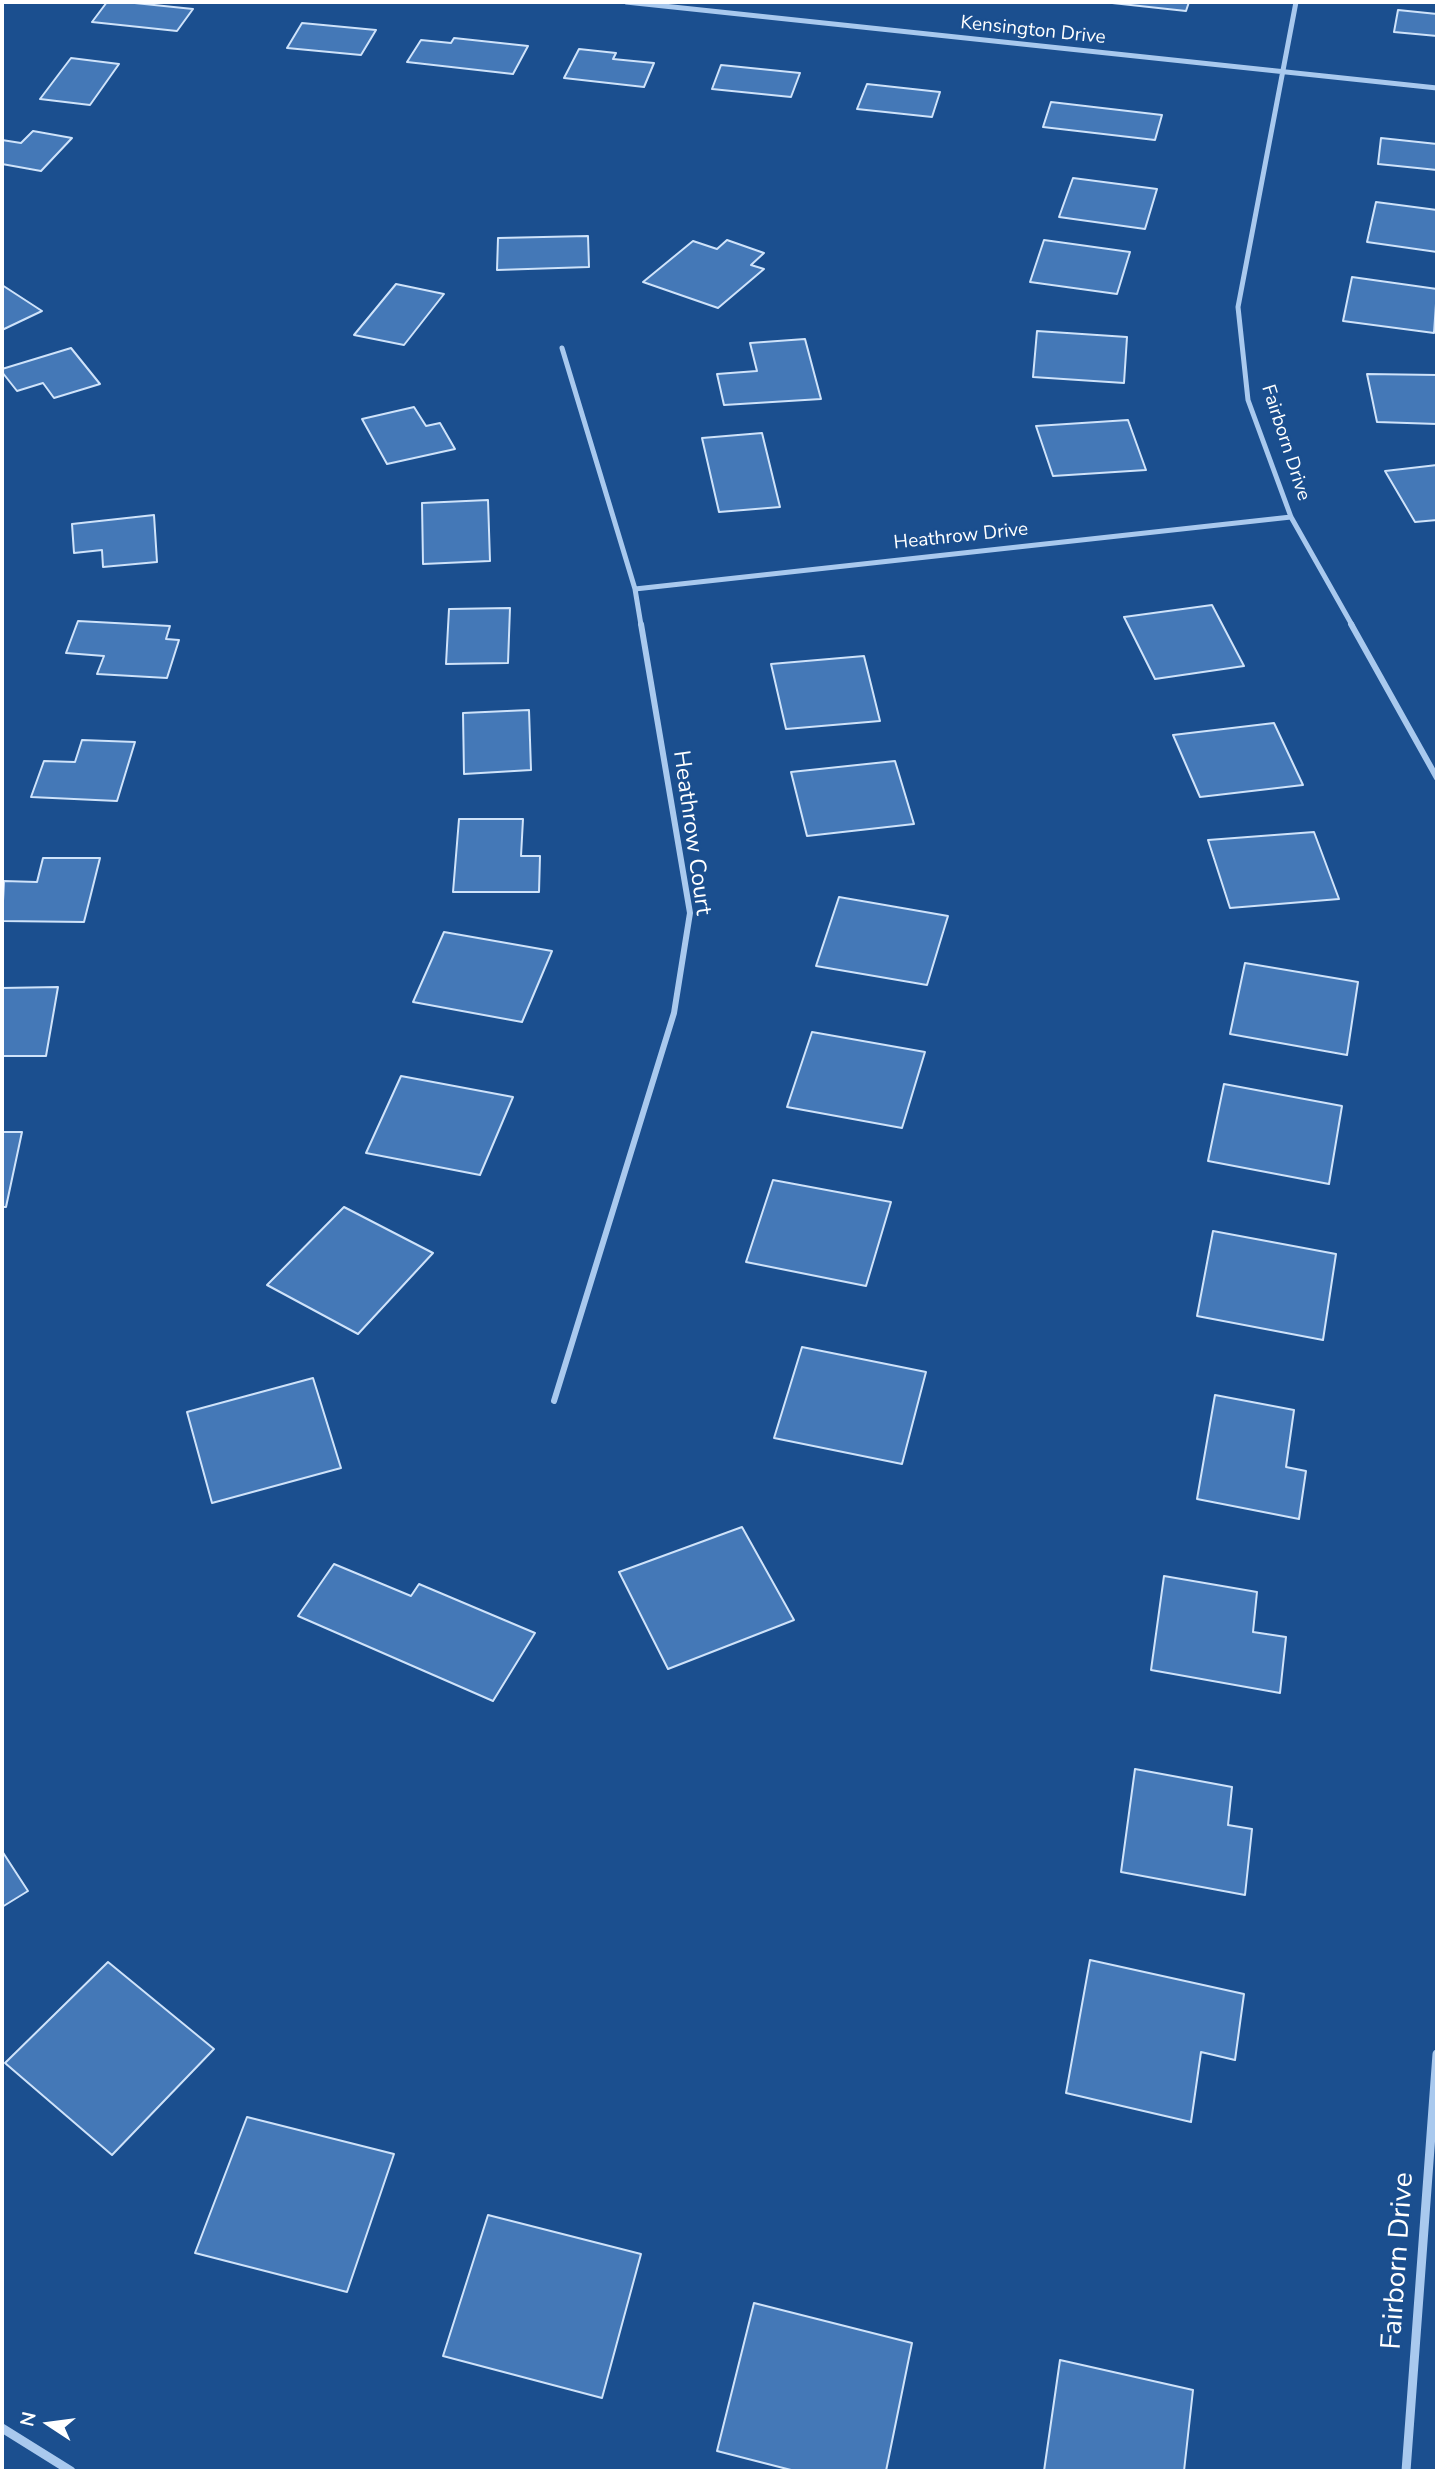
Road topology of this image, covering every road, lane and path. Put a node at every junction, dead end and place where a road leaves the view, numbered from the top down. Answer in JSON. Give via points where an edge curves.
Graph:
{"nodes":[{"id":1,"x":626,"y":2,"type":"edge"},
{"id":2,"x":1296,"y":2,"type":"edge"},
{"id":3,"x":1283,"y":72,"type":"junction"},
{"id":4,"x":1437,"y":88,"type":"edge"},
{"id":5,"x":562,"y":348,"type":"dead end"},
{"id":6,"x":1291,"y":517,"type":"junction"},
{"id":7,"x":635,"y":589,"type":"junction"},
{"id":8,"x":1437,"y":778,"type":"edge"},
{"id":9,"x":554,"y":1401,"type":"dead end"},
{"id":10,"x":1437,"y":2054,"type":"edge"},
{"id":11,"x":2,"y":2428,"type":"edge"},
{"id":12,"x":71,"y":2471,"type":"edge"},
{"id":13,"x":1406,"y":2471,"type":"edge"}],
"edges":[{"from":1,"to":3,"type":"street","name":"Kensington Drive"},
{"from":2,"to":3,"type":"street","name":"Fairborn Drive"},
{"from":3,"to":4,"type":"street","name":"Kensington Drive"},
{"from":3,"to":6,"type":"street","name":"Fairborn Drive","via":[[1238,307],[1248,400]]},
{"from":5,"to":7,"type":"street","name":"Heathrow Court"},
{"from":6,"to":7,"type":"street","name":"Heathrow Drive"},
{"from":6,"to":8,"type":"street","name":"Fairborn Drive"},
{"from":7,"to":9,"type":"street","name":"Heathrow Court","via":[[690,913],[674,1013]]},
{"from":10,"to":13,"type":"street","name":"Fairborn Drive"},
{"from":11,"to":12,"type":"street"}]}
